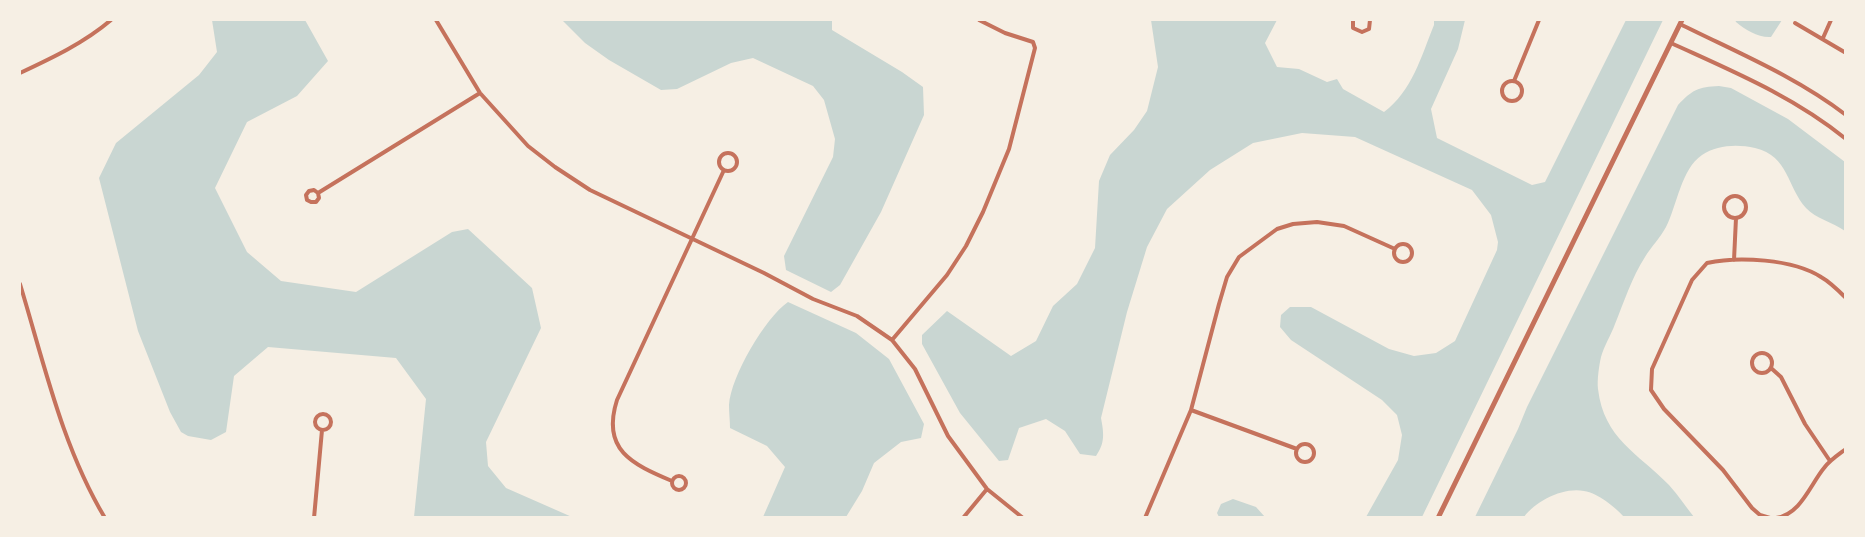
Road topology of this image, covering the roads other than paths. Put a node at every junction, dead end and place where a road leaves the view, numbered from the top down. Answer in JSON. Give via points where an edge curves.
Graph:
{"nodes":[{"id":1,"x":111,"y":20,"type":"edge"},
{"id":2,"x":436,"y":20,"type":"edge"},
{"id":3,"x":979,"y":20,"type":"edge"},
{"id":4,"x":1353,"y":20,"type":"edge"},
{"id":5,"x":1370,"y":20,"type":"edge"},
{"id":6,"x":1539,"y":20,"type":"edge"},
{"id":7,"x":1832,"y":20,"type":"edge"},
{"id":8,"x":1681,"y":22,"type":"edge"},
{"id":9,"x":1795,"y":23,"type":"dead end"},
{"id":10,"x":1823,"y":38,"type":"junction"},
{"id":11,"x":1670,"y":43,"type":"junction"},
{"id":12,"x":1845,"y":53,"type":"edge"},
{"id":13,"x":20,"y":73,"type":"edge"},
{"id":14,"x":1514,"y":81,"type":"junction"},
{"id":15,"x":480,"y":93,"type":"junction"},
{"id":16,"x":1845,"y":115,"type":"edge"},
{"id":17,"x":1845,"y":139,"type":"edge"},
{"id":18,"x":724,"y":170,"type":"junction"},
{"id":19,"x":318,"y":193,"type":"dead end"},
{"id":20,"x":1736,"y":218,"type":"junction"},
{"id":21,"x":693,"y":239,"type":"junction"},
{"id":22,"x":1395,"y":249,"type":"junction"},
{"id":23,"x":1734,"y":260,"type":"junction"},
{"id":24,"x":20,"y":284,"type":"edge"},
{"id":25,"x":1845,"y":298,"type":"edge"},
{"id":26,"x":892,"y":340,"type":"junction"},
{"id":27,"x":1771,"y":369,"type":"junction"},
{"id":28,"x":1191,"y":410,"type":"junction"},
{"id":29,"x":322,"y":430,"type":"junction"},
{"id":30,"x":1297,"y":449,"type":"junction"},
{"id":31,"x":1845,"y":449,"type":"edge"},
{"id":32,"x":1830,"y":461,"type":"junction"},
{"id":33,"x":672,"y":481,"type":"dead end"},
{"id":34,"x":987,"y":489,"type":"junction"},
{"id":35,"x":105,"y":518,"type":"edge"},
{"id":36,"x":314,"y":518,"type":"edge"},
{"id":37,"x":963,"y":518,"type":"edge"},
{"id":38,"x":1023,"y":518,"type":"edge"},
{"id":39,"x":1145,"y":518,"type":"edge"},
{"id":40,"x":1438,"y":518,"type":"edge"},
{"id":41,"x":1770,"y":518,"type":"edge"},
{"id":42,"x":1776,"y":518,"type":"edge"}],
"edges":[{"from":1,"to":13,"type":"street","via":[[65,52]]},
{"from":2,"to":15,"type":"street"},
{"from":3,"to":26,"type":"street","via":[[1033,42],[1035,48],[1009,149],[966,246],[947,275]]},
{"from":4,"to":5,"type":"street","via":[[1353,28],[1362,32],[1369,29]]},
{"from":6,"to":14,"type":"street"},
{"from":7,"to":10,"type":"street"},
{"from":8,"to":11,"type":"street"},
{"from":8,"to":16,"type":"street","via":[[1786,76]]},
{"from":9,"to":10,"type":"street"},
{"from":10,"to":12,"type":"street"},
{"from":11,"to":17,"type":"street","via":[[1771,89]]},
{"from":11,"to":40,"type":"street"},
{"from":14,"to":14,"type":"street","via":[[1503,89],[1510,100],[1522,93],[1521,86]]},
{"from":15,"to":19,"type":"street"},
{"from":15,"to":21,"type":"street","via":[[528,146],[555,167],[590,190]]},
{"from":18,"to":18,"type":"street","via":[[735,167],[731,154],[719,160]]},
{"from":18,"to":21,"type":"street"},
{"from":20,"to":20,"type":"street","via":[[1742,216],[1746,206],[1735,196],[1728,198],[1724,208]]},
{"from":20,"to":23,"type":"street"},
{"from":21,"to":26,"type":"street","via":[[813,299],[857,316]]},
{"from":21,"to":33,"type":"street","via":[[612,417],[613,435],[628,458]]},
{"from":22,"to":22,"type":"street","via":[[1399,260],[1410,257],[1407,245],[1400,244]]},
{"from":22,"to":28,"type":"street","via":[[1344,226],[1317,222],[1276,229],[1256,243],[1239,257],[1227,277]]},
{"from":23,"to":25,"type":"street","via":[[1780,263],[1806,270],[1820,276]]},
{"from":23,"to":41,"type":"street","via":[[1707,263],[1692,280],[1652,369],[1651,390],[1664,410],[1723,470],[1752,508]]},
{"from":24,"to":35,"type":"street","via":[[70,449]]},
{"from":26,"to":34,"type":"street","via":[[915,369],[948,436]]},
{"from":27,"to":27,"type":"street","via":[[1768,355],[1754,358],[1757,371]]},
{"from":27,"to":32,"type":"street","via":[[1781,377],[1804,424]]},
{"from":28,"to":30,"type":"street"},
{"from":28,"to":39,"type":"street"},
{"from":29,"to":29,"type":"street","via":[[330,422],[323,415],[315,423]]},
{"from":29,"to":36,"type":"street"},
{"from":30,"to":30,"type":"street","via":[[1302,461],[1314,457],[1309,445],[1302,444]]},
{"from":31,"to":32,"type":"street"},
{"from":32,"to":42,"type":"street","via":[[1796,509]]},
{"from":34,"to":37,"type":"street"},
{"from":34,"to":38,"type":"street"}]}
